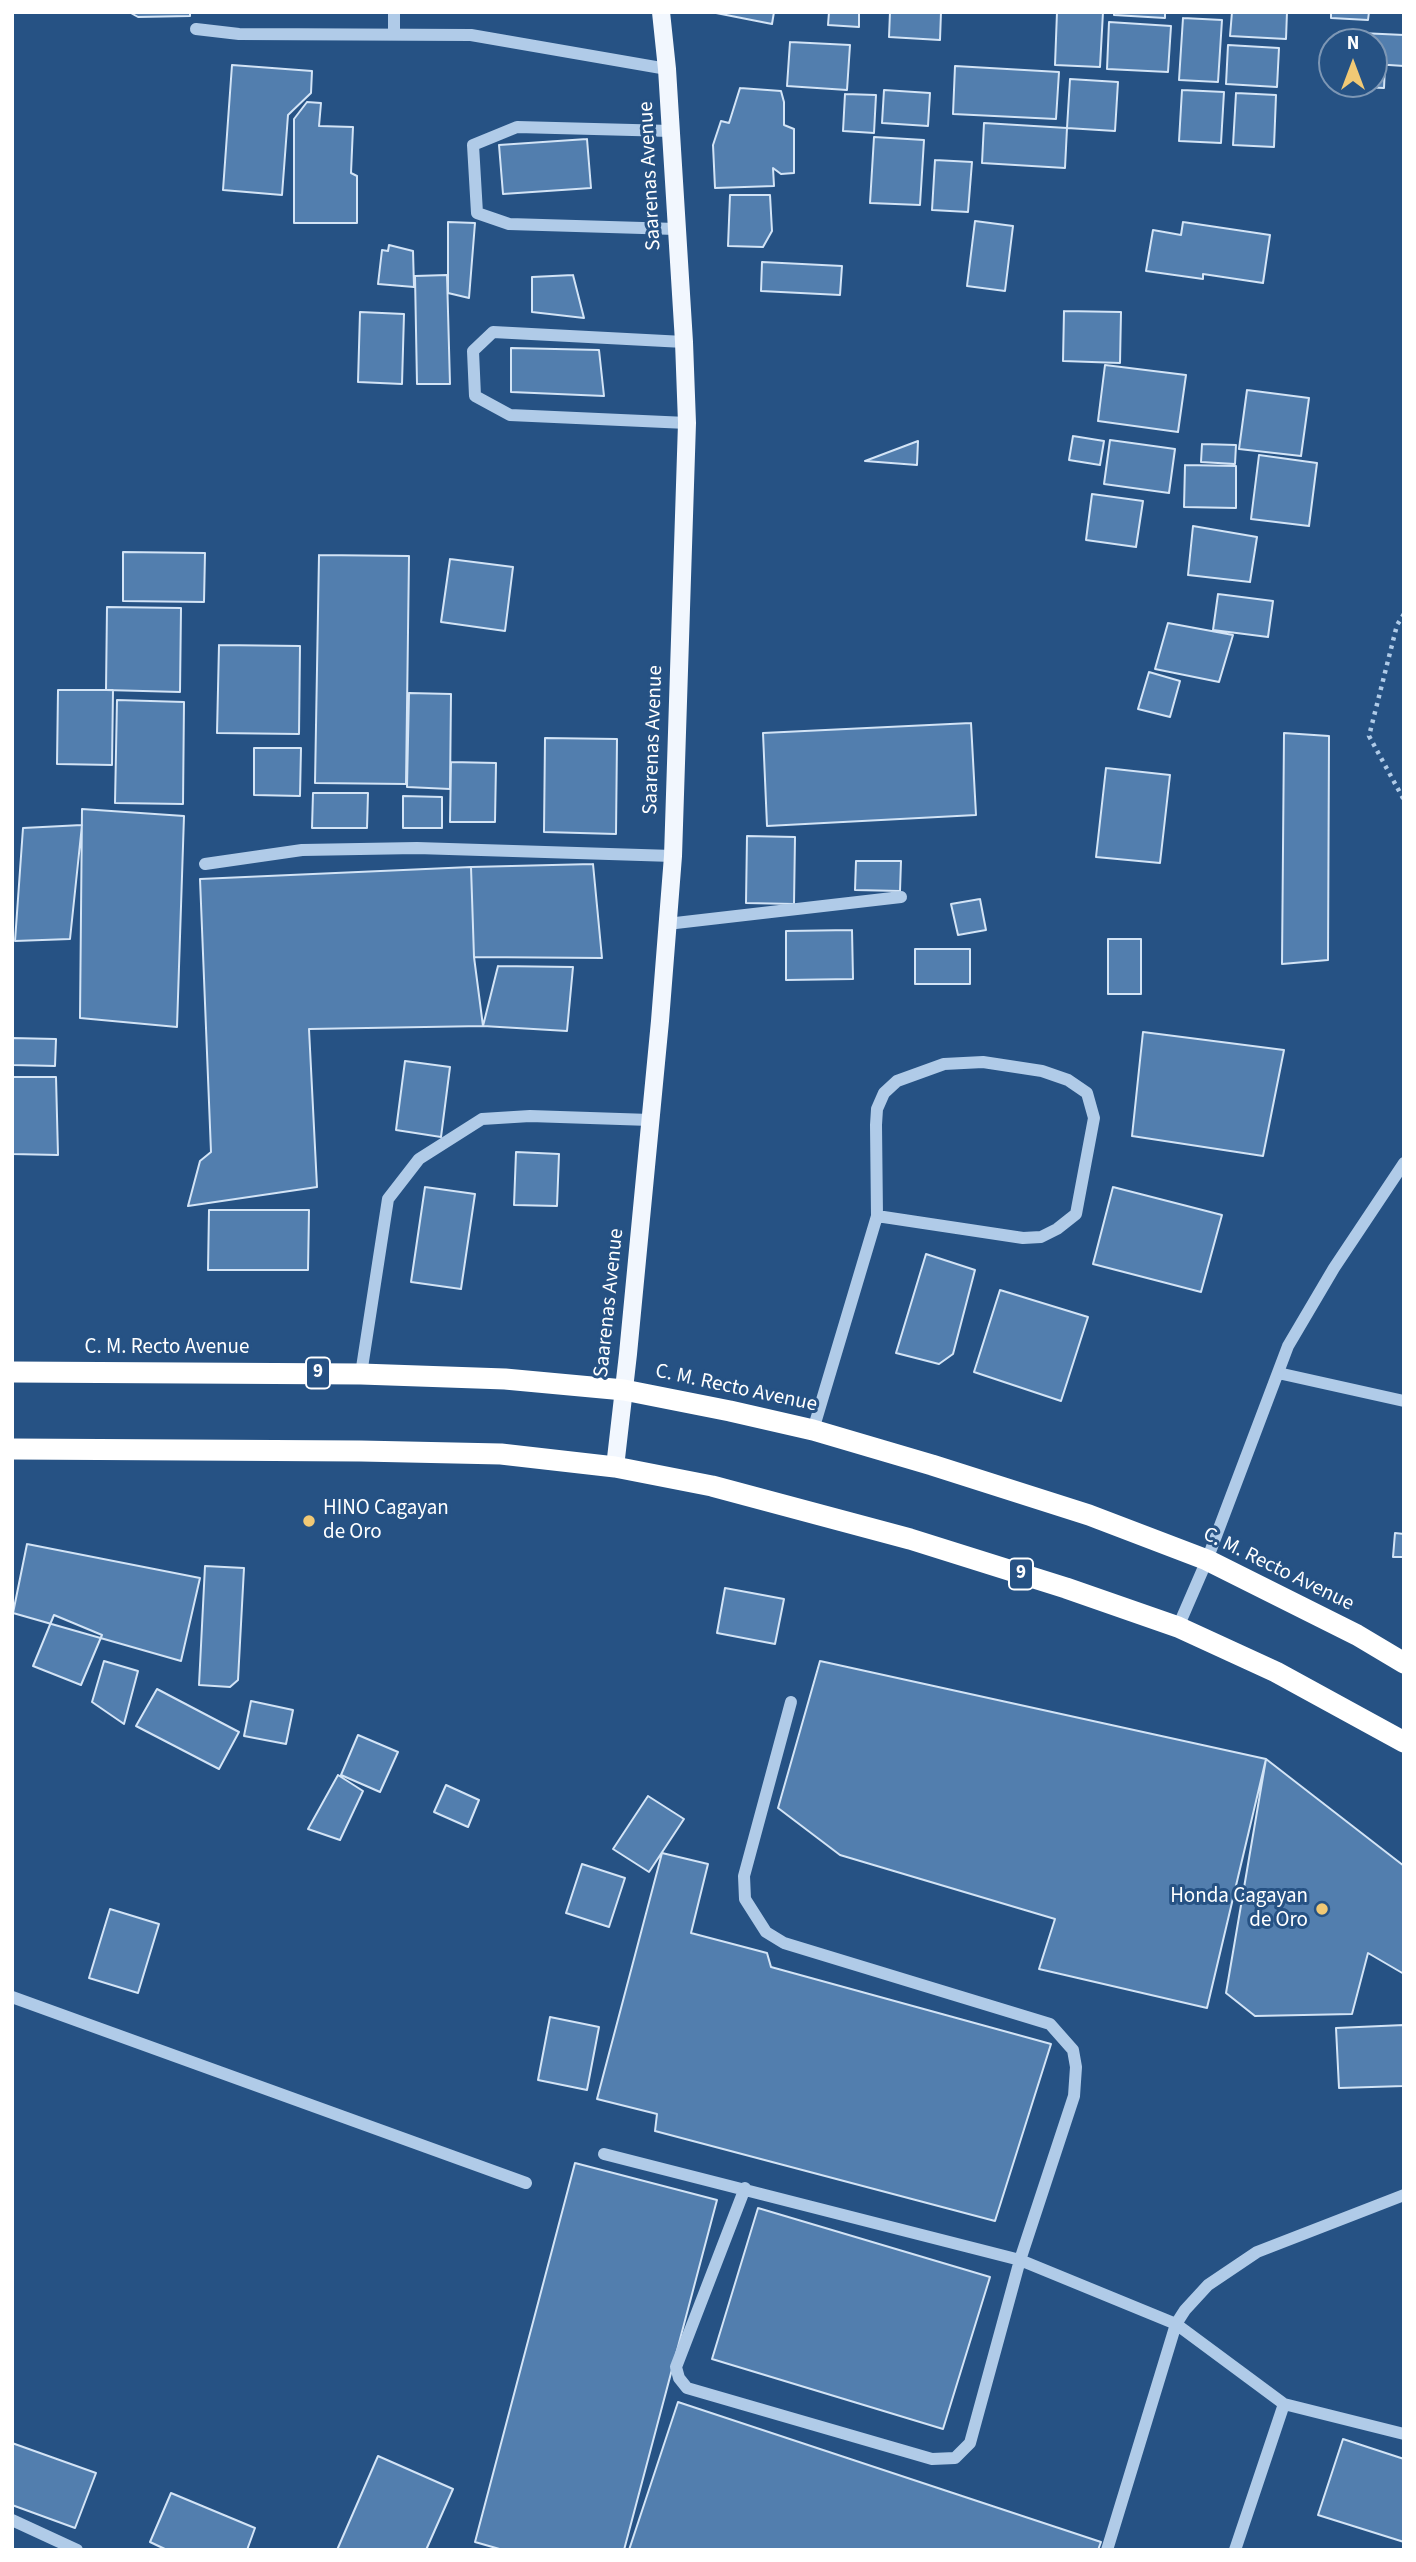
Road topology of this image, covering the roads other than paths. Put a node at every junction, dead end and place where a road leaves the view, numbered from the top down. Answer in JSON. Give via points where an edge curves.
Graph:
{"nodes":[{"id":1,"x":394,"y":12,"type":"edge"},
{"id":2,"x":661,"y":12,"type":"edge"},
{"id":3,"x":196,"y":29,"type":"dead end"},
{"id":4,"x":394,"y":34,"type":"junction"},
{"id":5,"x":667,"y":69,"type":"junction"},
{"id":6,"x":671,"y":131,"type":"junction"},
{"id":7,"x":676,"y":229,"type":"junction"},
{"id":8,"x":684,"y":342,"type":"junction"},
{"id":9,"x":687,"y":423,"type":"junction"},
{"id":10,"x":673,"y":856,"type":"junction"},
{"id":11,"x":205,"y":864,"type":"dead end"},
{"id":12,"x":901,"y":897,"type":"dead end"},
{"id":13,"x":667,"y":924,"type":"junction"},
{"id":14,"x":650,"y":1121,"type":"junction"},
{"id":15,"x":1404,"y":1163,"type":"edge"},
{"id":16,"x":877,"y":1216,"type":"junction"},
{"id":17,"x":12,"y":1372,"type":"edge"},
{"id":18,"x":1278,"y":1373,"type":"junction"},
{"id":19,"x":361,"y":1374,"type":"junction"},
{"id":20,"x":624,"y":1390,"type":"junction"},
{"id":21,"x":1404,"y":1401,"type":"edge"},
{"id":22,"x":813,"y":1430,"type":"junction"},
{"id":23,"x":12,"y":1449,"type":"edge"},
{"id":24,"x":615,"y":1467,"type":"junction"},
{"id":25,"x":1207,"y":1560,"type":"junction"},
{"id":26,"x":1178,"y":1627,"type":"junction"},
{"id":27,"x":1404,"y":1663,"type":"edge"},
{"id":28,"x":791,"y":1702,"type":"dead end"},
{"id":29,"x":1404,"y":1742,"type":"edge"},
{"id":30,"x":12,"y":1997,"type":"edge"},
{"id":31,"x":604,"y":2154,"type":"dead end"},
{"id":32,"x":526,"y":2183,"type":"dead end"},
{"id":33,"x":745,"y":2188,"type":"junction"},
{"id":34,"x":1404,"y":2194,"type":"edge"},
{"id":35,"x":1020,"y":2260,"type":"junction"},
{"id":36,"x":1176,"y":2324,"type":"junction"},
{"id":37,"x":1284,"y":2404,"type":"junction"},
{"id":38,"x":1404,"y":2434,"type":"edge"},
{"id":39,"x":12,"y":2520,"type":"edge"},
{"id":40,"x":77,"y":2550,"type":"edge"},
{"id":41,"x":1107,"y":2550,"type":"edge"},
{"id":42,"x":1235,"y":2550,"type":"edge"}],
"edges":[{"from":1,"to":4,"type":"street"},
{"from":2,"to":5,"type":"main road","name":"Saarenas Avenue"},
{"from":3,"to":4,"type":"street","via":[[239,34]]},
{"from":4,"to":5,"type":"street","via":[[471,35]]},
{"from":5,"to":6,"type":"main road","name":"Saarenas Avenue"},
{"from":6,"to":7,"type":"main road","name":"Saarenas Avenue"},
{"from":6,"to":7,"type":"street","via":[[517,127],[472,145],[477,213],[509,224]]},
{"from":7,"to":8,"type":"main road","name":"Saarenas Avenue"},
{"from":8,"to":9,"type":"main road","name":"Saarenas Avenue"},
{"from":8,"to":9,"type":"street","via":[[493,332],[472,351],[475,396],[510,415]]},
{"from":9,"to":10,"type":"main road","name":"Saarenas Avenue"},
{"from":10,"to":11,"type":"street","via":[[417,848],[315,850]]},
{"from":10,"to":13,"type":"main road","name":"Saarenas Avenue"},
{"from":12,"to":13,"type":"street"},
{"from":13,"to":14,"type":"main road","name":"Saarenas Avenue"},
{"from":14,"to":19,"type":"street","via":[[530,1116],[482,1119],[419,1159],[388,1199]]},
{"from":14,"to":20,"type":"main road","name":"Saarenas Avenue"},
{"from":15,"to":18,"type":"street","via":[[1303,1317]]},
{"from":16,"to":16,"type":"street","via":[[877,1109],[884,1093],[897,1082],[944,1064],[983,1062],[1041,1071],[1069,1080],[1087,1093],[1094,1118],[1076,1214],[1057,1230],[1023,1238]]},
{"from":16,"to":22,"type":"street"},
{"from":17,"to":19,"type":"highway","name":"C. M. Recto Avenue","number":"9"},
{"from":18,"to":21,"type":"street"},
{"from":18,"to":25,"type":"street"},
{"from":19,"to":20,"type":"highway","name":"C. M. Recto Avenue","number":"9"},
{"from":20,"to":22,"type":"highway","name":"C. M. Recto Avenue","number":"9"},
{"from":20,"to":24,"type":"main road","name":"Saarenas Avenue"},
{"from":22,"to":25,"type":"highway","name":"C. M. Recto Avenue","number":"9","via":[[1089,1515]]},
{"from":23,"to":24,"type":"highway","number":"9","via":[[501,1454]]},
{"from":24,"to":26,"type":"highway","number":"9","via":[[712,1486],[910,1539]]},
{"from":25,"to":26,"type":"street"},
{"from":25,"to":27,"type":"highway","name":"C. M. Recto Avenue","number":"9"},
{"from":26,"to":29,"type":"highway","number":"9","via":[[1276,1672]]},
{"from":28,"to":35,"type":"street","via":[[744,1876],[745,1899],[766,1932],[784,1943],[1050,2024],[1073,2050],[1074,2096]]},
{"from":30,"to":32,"type":"street"},
{"from":31,"to":33,"type":"street"},
{"from":33,"to":35,"type":"street"},
{"from":33,"to":35,"type":"street","via":[[676,2367],[679,2378],[687,2388],[932,2459],[955,2458],[971,2443]]},
{"from":34,"to":36,"type":"street","via":[[1257,2252],[1208,2285]]},
{"from":35,"to":36,"type":"street"},
{"from":36,"to":37,"type":"street"},
{"from":36,"to":41,"type":"street"},
{"from":37,"to":38,"type":"street"},
{"from":37,"to":42,"type":"street"},
{"from":39,"to":40,"type":"street"}]}
